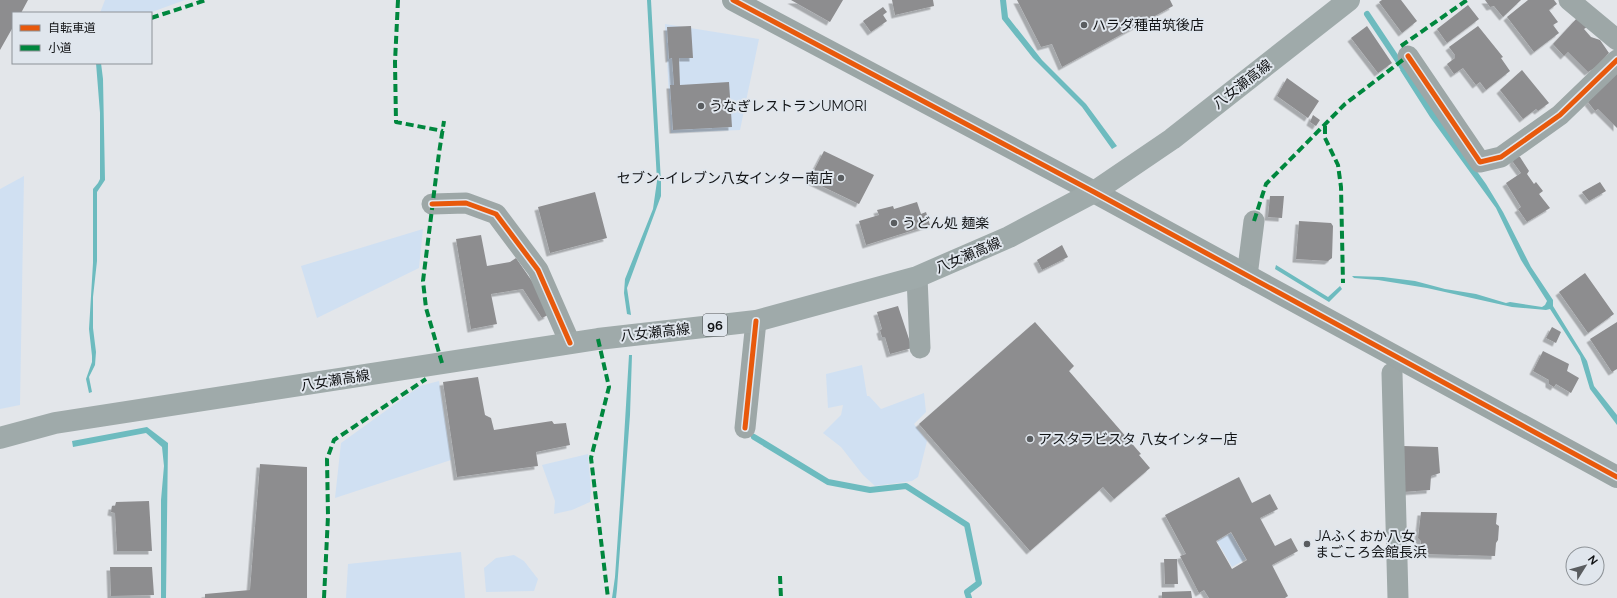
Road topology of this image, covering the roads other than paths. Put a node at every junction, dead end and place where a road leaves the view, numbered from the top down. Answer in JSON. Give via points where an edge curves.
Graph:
{"nodes":[{"id":1,"x":733,"y":0,"type":"edge"},
{"id":2,"x":1349,"y":0,"type":"edge"},
{"id":3,"x":1569,"y":0,"type":"edge"},
{"id":4,"x":1617,"y":40,"type":"edge"},
{"id":5,"x":1408,"y":56,"type":"dead end"},
{"id":6,"x":1617,"y":60,"type":"edge"},
{"id":7,"x":1094,"y":192,"type":"junction"},
{"id":8,"x":432,"y":204,"type":"dead end"},
{"id":9,"x":1254,"y":221,"type":"dead end"},
{"id":10,"x":1247,"y":276,"type":"junction"},
{"id":11,"x":917,"y":277,"type":"junction"},
{"id":12,"x":756,"y":321,"type":"junction"},
{"id":13,"x":570,"y":343,"type":"junction"},
{"id":14,"x":920,"y":348,"type":"dead end"},
{"id":15,"x":1392,"y":373,"type":"dead end"},
{"id":16,"x":745,"y":428,"type":"dead end"},
{"id":17,"x":0,"y":438,"type":"edge"},
{"id":18,"x":1617,"y":477,"type":"edge"},
{"id":19,"x":1407,"y":559,"type":"dead end"},
{"id":20,"x":1398,"y":598,"type":"edge"},
{"id":21,"x":1408,"y":598,"type":"edge"}],
"edges":[{"from":1,"to":7,"type":"street"},
{"from":2,"to":7,"type":"main road","name":"八女瀬高線","number":"96","via":[[1172,139]]},
{"from":3,"to":4,"type":"street"},
{"from":5,"to":6,"type":"street","via":[[1480,162],[1501,157],[1560,115]]},
{"from":7,"to":10,"type":"street"},
{"from":7,"to":11,"type":"main road","name":"八女瀬高線","number":"96","via":[[1009,237]]},
{"from":8,"to":13,"type":"street","via":[[466,203],[496,214],[538,270]]},
{"from":9,"to":10,"type":"street"},
{"from":10,"to":18,"type":"street"},
{"from":11,"to":12,"type":"main road","name":"八女瀬高線","number":"96"},
{"from":11,"to":14,"type":"street"},
{"from":12,"to":13,"type":"main road","name":"八女瀬高線","number":"96"},
{"from":12,"to":16,"type":"street"},
{"from":13,"to":17,"type":"main road","name":"八女瀬高線","number":"96","via":[[55,423]]},
{"from":15,"to":20,"type":"street"},
{"from":19,"to":21,"type":"street"}]}
